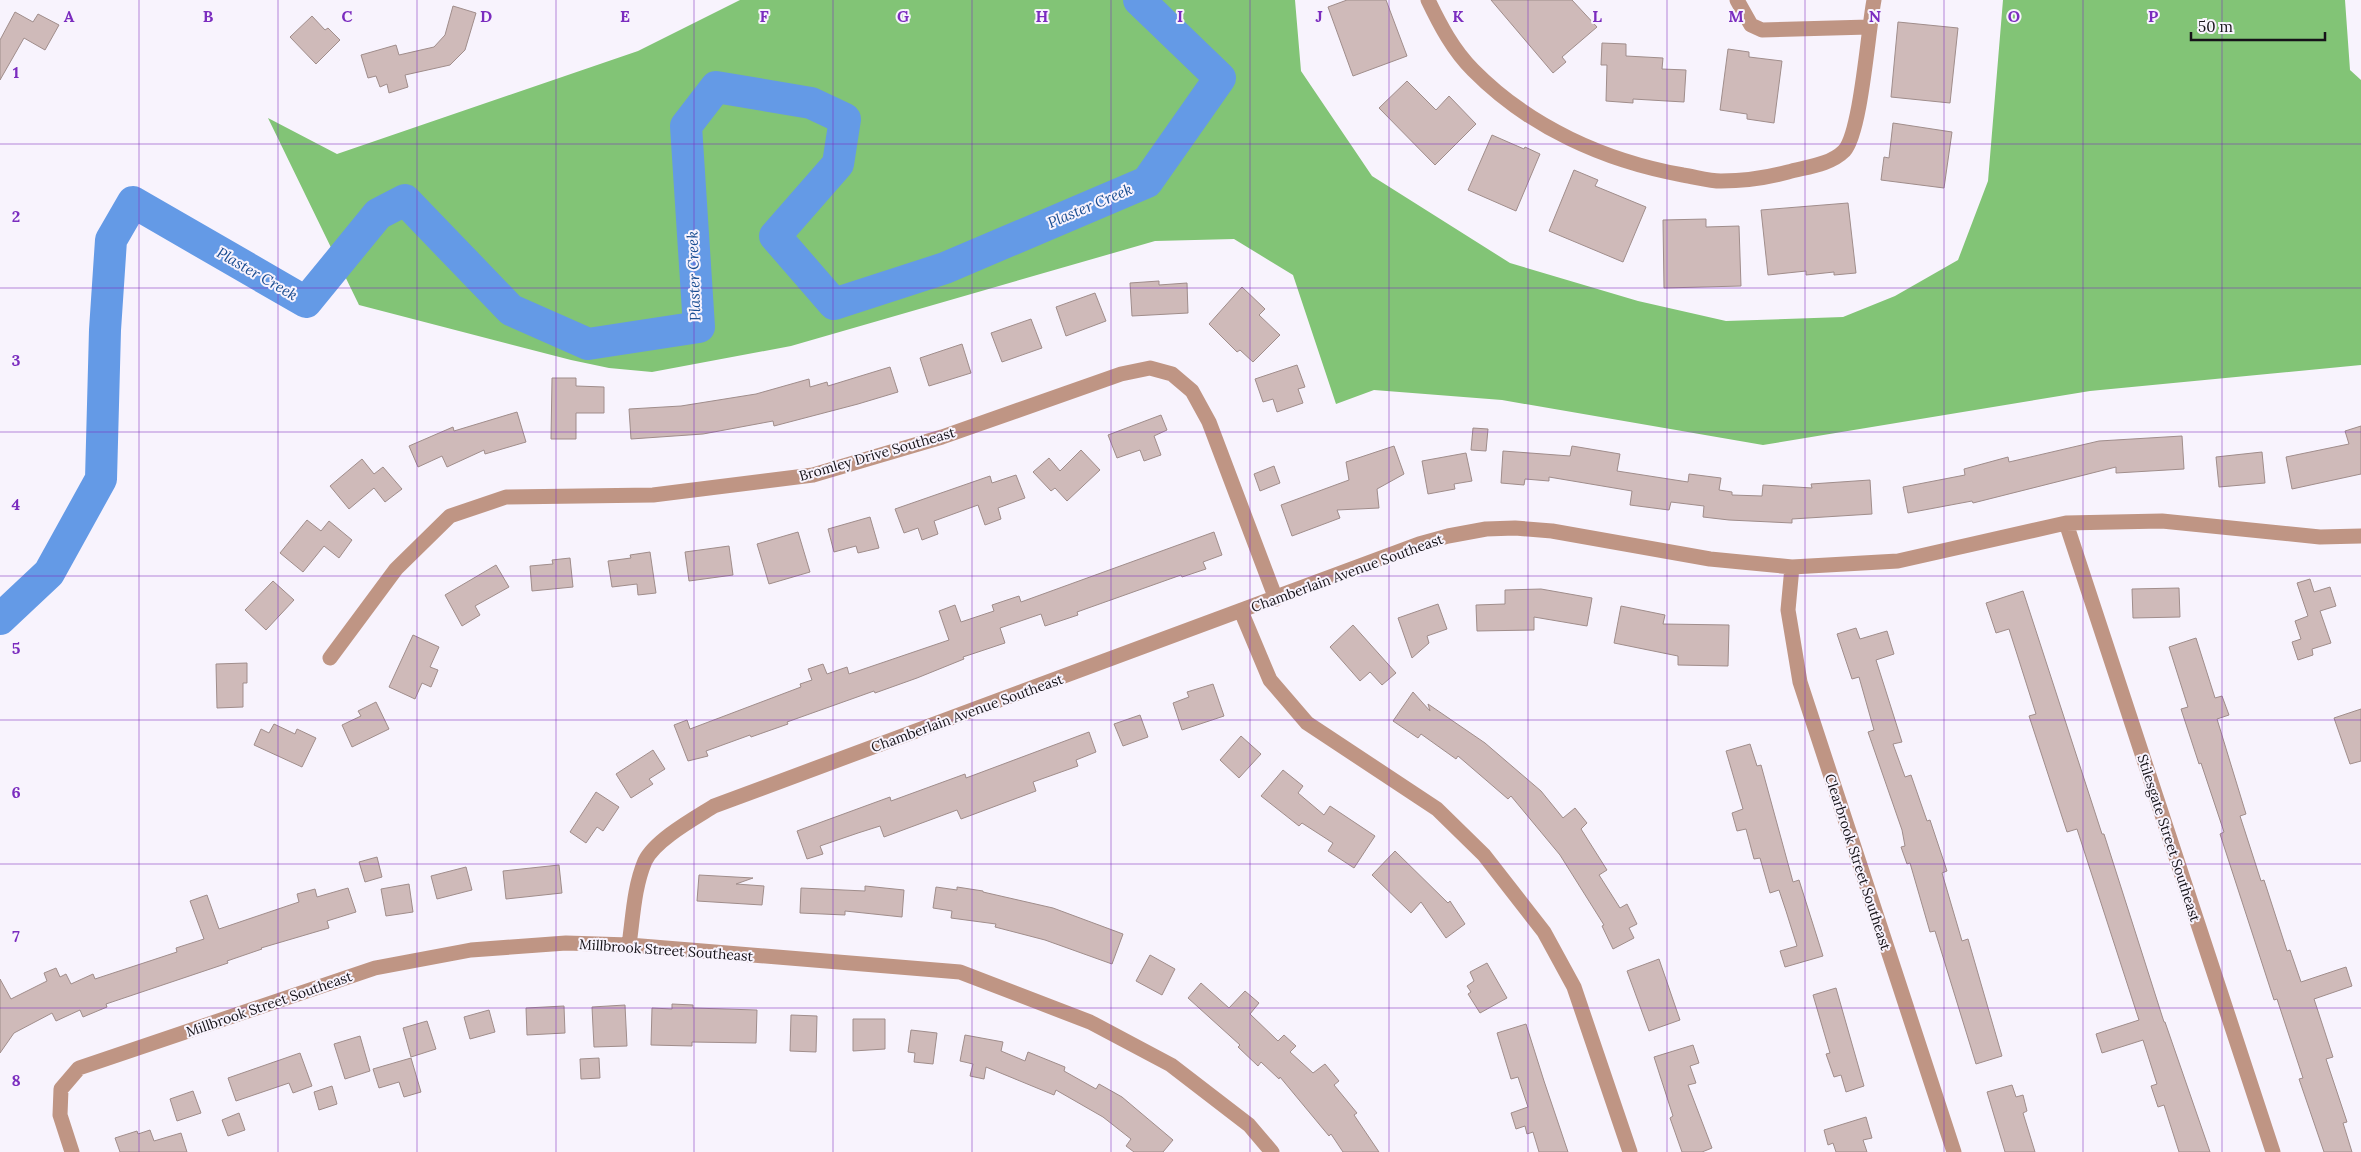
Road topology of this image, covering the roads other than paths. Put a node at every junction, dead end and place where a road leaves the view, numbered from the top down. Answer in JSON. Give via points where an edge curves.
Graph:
{"nodes":[{"id":1,"x":1428,"y":0,"type":"edge"},
{"id":2,"x":1737,"y":0,"type":"edge"},
{"id":3,"x":1874,"y":0,"type":"edge"},
{"id":4,"x":1869,"y":27,"type":"junction"},
{"id":5,"x":2066,"y":523,"type":"junction"},
{"id":6,"x":2361,"y":536,"type":"edge"},
{"id":7,"x":1792,"y":568,"type":"junction"},
{"id":8,"x":1276,"y":599,"type":"junction"},
{"id":9,"x":1242,"y":611,"type":"junction"},
{"id":10,"x":330,"y":658,"type":"dead end"},
{"id":11,"x":629,"y":945,"type":"junction"},
{"id":12,"x":72,"y":1152,"type":"edge"},
{"id":13,"x":1272,"y":1152,"type":"edge"},
{"id":14,"x":1630,"y":1152,"type":"edge"},
{"id":15,"x":1954,"y":1152,"type":"edge"},
{"id":16,"x":2273,"y":1152,"type":"edge"}],
"edges":[{"from":1,"to":4,"type":"street","via":[[1440,27],[1473,70],[1554,132],[1662,171],[1719,181],[1762,179],[1824,163],[1843,153],[1856,129]]},
{"from":2,"to":4,"type":"street","via":[[1751,25],[1762,30]]},
{"from":3,"to":4,"type":"street"},
{"from":5,"to":6,"type":"street","name":"Chamberlain Avenue Southeast","via":[[2162,521],[2320,538]]},
{"from":5,"to":7,"type":"street","name":"Chamberlain Avenue Southeast","via":[[1898,561]]},
{"from":5,"to":16,"type":"street","name":"Stilesgate Street Southeast"},
{"from":7,"to":8,"type":"street","name":"Chamberlain Avenue Southeast","via":[[1710,559],[1552,530],[1486,529],[1420,544]]},
{"from":7,"to":15,"type":"street","name":"Clearbrook Street Southeast","via":[[1788,610],[1800,682]]},
{"from":8,"to":9,"type":"street","name":"Chamberlain Avenue Southeast"},
{"from":8,"to":10,"type":"street","name":"Bromley Drive Southeast","via":[[1205,414],[1192,391],[1172,374],[1150,368],[1121,374],[942,437],[813,475],[653,495],[506,497],[450,516],[396,570]]},
{"from":9,"to":11,"type":"street","name":"Chamberlain Avenue Southeast","via":[[714,806],[670,834],[646,859],[636,893]]},
{"from":9,"to":14,"type":"street","via":[[1270,680],[1307,723],[1437,809],[1484,855],[1544,932],[1574,986]]},
{"from":11,"to":12,"type":"street","name":"Millbrook Street Southeast","via":[[566,943],[471,950],[374,968],[79,1068],[61,1089],[60,1115]]},
{"from":11,"to":13,"type":"street","name":"Millbrook Street Southeast","via":[[960,972],[1090,1022],[1171,1065],[1249,1125]]}]}
